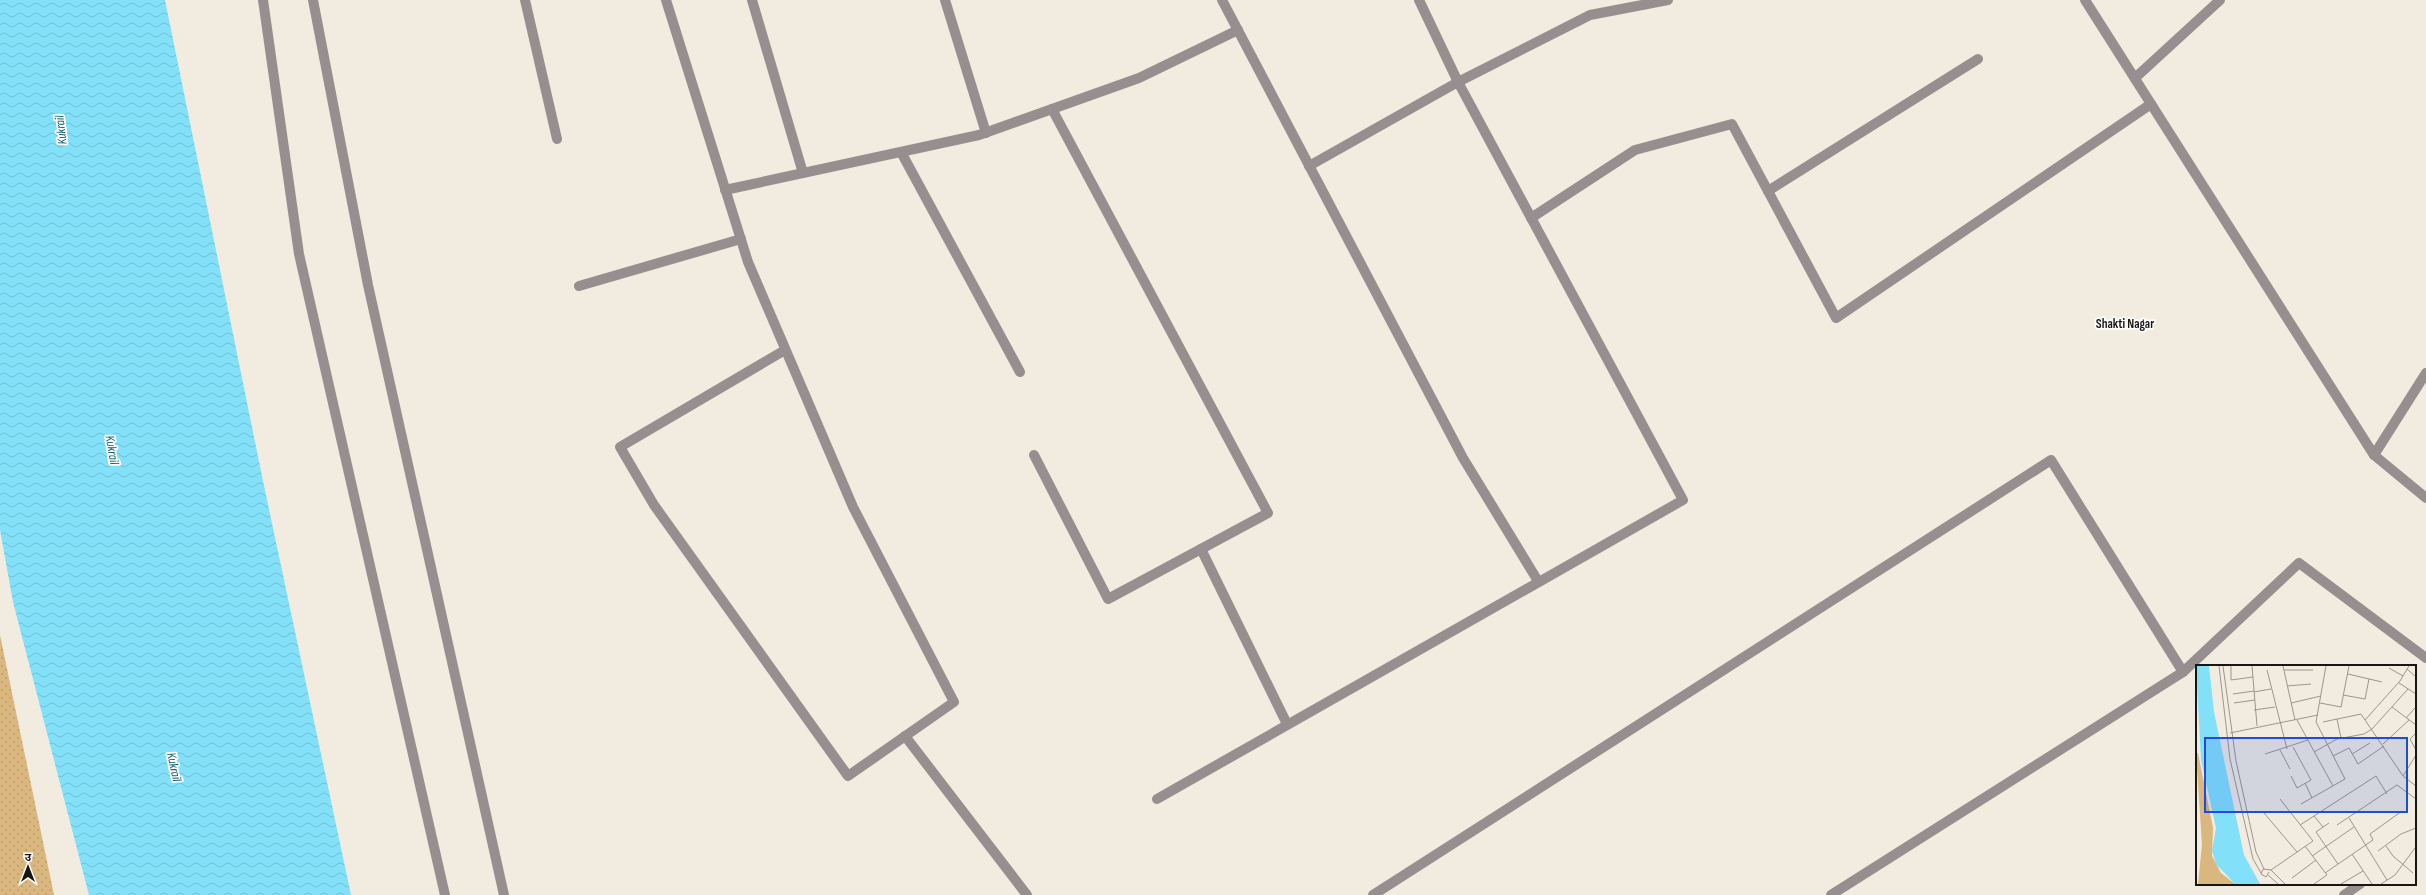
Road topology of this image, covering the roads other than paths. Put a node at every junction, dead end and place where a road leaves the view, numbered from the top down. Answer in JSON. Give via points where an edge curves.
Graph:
{"nodes":[{"id":1,"x":263,"y":0,"type":"edge"},
{"id":2,"x":313,"y":0,"type":"edge"},
{"id":3,"x":525,"y":0,"type":"edge"},
{"id":4,"x":666,"y":0,"type":"edge"},
{"id":5,"x":752,"y":0,"type":"edge"},
{"id":6,"x":945,"y":0,"type":"edge"},
{"id":7,"x":1222,"y":0,"type":"edge"},
{"id":8,"x":1419,"y":0,"type":"edge"},
{"id":9,"x":1668,"y":0,"type":"edge"},
{"id":10,"x":2085,"y":0,"type":"edge"},
{"id":11,"x":2220,"y":0,"type":"edge"},
{"id":12,"x":1629,"y":4,"type":"edge"},
{"id":13,"x":1238,"y":30,"type":"junction"},
{"id":14,"x":1978,"y":59,"type":"dead end"},
{"id":15,"x":2135,"y":78,"type":"junction"},
{"id":16,"x":1458,"y":82,"type":"junction"},
{"id":17,"x":2151,"y":104,"type":"junction"},
{"id":18,"x":1052,"y":109,"type":"junction"},
{"id":19,"x":986,"y":133,"type":"junction"},
{"id":20,"x":557,"y":138,"type":"dead end"},
{"id":21,"x":901,"y":152,"type":"junction"},
{"id":22,"x":1309,"y":166,"type":"junction"},
{"id":23,"x":803,"y":173,"type":"junction"},
{"id":24,"x":725,"y":190,"type":"junction"},
{"id":25,"x":1768,"y":191,"type":"junction"},
{"id":26,"x":1531,"y":218,"type":"junction"},
{"id":27,"x":741,"y":239,"type":"junction"},
{"id":28,"x":579,"y":286,"type":"dead end"},
{"id":29,"x":785,"y":350,"type":"junction"},
{"id":30,"x":1020,"y":372,"type":"dead end"},
{"id":31,"x":2426,"y":373,"type":"edge"},
{"id":32,"x":1034,"y":455,"type":"dead end"},
{"id":33,"x":2374,"y":455,"type":"junction"},
{"id":34,"x":2426,"y":498,"type":"edge"},
{"id":35,"x":1201,"y":549,"type":"junction"},
{"id":36,"x":1538,"y":581,"type":"junction"},
{"id":37,"x":2426,"y":658,"type":"edge"},
{"id":38,"x":2183,"y":672,"type":"junction"},
{"id":39,"x":1287,"y":724,"type":"junction"},
{"id":40,"x":905,"y":736,"type":"junction"},
{"id":41,"x":1157,"y":799,"type":"dead end"},
{"id":42,"x":2359,"y":885,"type":"edge"},
{"id":43,"x":445,"y":895,"type":"edge"},
{"id":44,"x":504,"y":895,"type":"edge"},
{"id":45,"x":1027,"y":895,"type":"edge"},
{"id":46,"x":1373,"y":895,"type":"edge"},
{"id":47,"x":1832,"y":895,"type":"edge"},
{"id":48,"x":2344,"y":895,"type":"edge"}],
"edges":[{"from":1,"to":43,"type":"street","via":[[299,254]]},
{"from":2,"to":44,"type":"street","via":[[334,121],[368,285]]},
{"from":3,"to":20,"type":"street"},
{"from":4,"to":24,"type":"street"},
{"from":5,"to":23,"type":"street"},
{"from":6,"to":19,"type":"street"},
{"from":7,"to":13,"type":"street"},
{"from":8,"to":16,"type":"street"},
{"from":9,"to":12,"type":"street"},
{"from":10,"to":15,"type":"street"},
{"from":11,"to":15,"type":"street"},
{"from":12,"to":16,"type":"street","via":[[1590,15]]},
{"from":13,"to":18,"type":"street","via":[[1139,78]]},
{"from":13,"to":22,"type":"street"},
{"from":14,"to":25,"type":"street"},
{"from":15,"to":17,"type":"street"},
{"from":16,"to":22,"type":"street"},
{"from":16,"to":26,"type":"street"},
{"from":17,"to":25,"type":"street","via":[[1836,318]]},
{"from":17,"to":33,"type":"street"},
{"from":18,"to":19,"type":"street"},
{"from":18,"to":35,"type":"street","via":[[1268,513]]},
{"from":19,"to":21,"type":"street"},
{"from":21,"to":23,"type":"street"},
{"from":21,"to":30,"type":"street"},
{"from":22,"to":36,"type":"street","via":[[1463,458]]},
{"from":23,"to":24,"type":"street"},
{"from":24,"to":27,"type":"street"},
{"from":25,"to":26,"type":"street","via":[[1732,124],[1635,150]]},
{"from":26,"to":36,"type":"street","via":[[1683,500]]},
{"from":27,"to":28,"type":"street"},
{"from":27,"to":29,"type":"street"},
{"from":29,"to":40,"type":"street","via":[[853,507],[954,702]]},
{"from":29,"to":40,"type":"street","via":[[620,447],[654,505],[848,776]]},
{"from":31,"to":33,"type":"street"},
{"from":32,"to":35,"type":"street","via":[[1108,599]]},
{"from":33,"to":34,"type":"street"},
{"from":35,"to":39,"type":"street"},
{"from":36,"to":39,"type":"street"},
{"from":37,"to":38,"type":"street","via":[[2299,563]]},
{"from":38,"to":46,"type":"street","via":[[2051,460]]},
{"from":38,"to":47,"type":"street"},
{"from":39,"to":41,"type":"street"},
{"from":40,"to":45,"type":"street"},
{"from":42,"to":48,"type":"street"}]}
